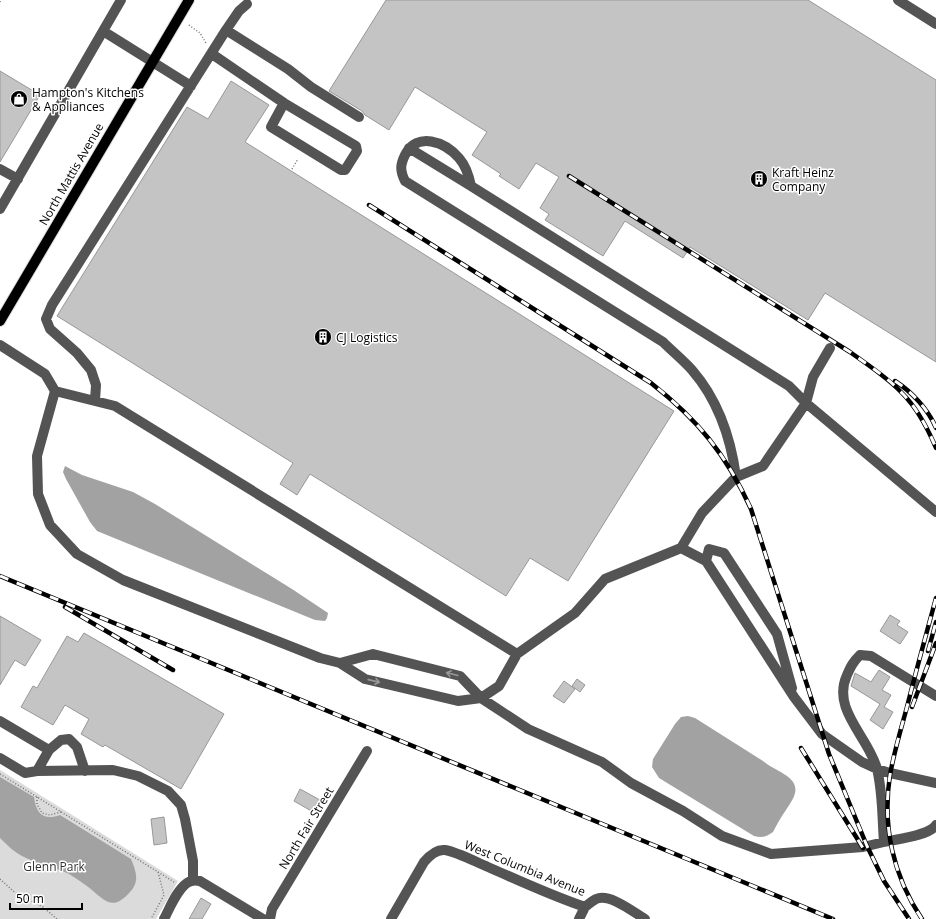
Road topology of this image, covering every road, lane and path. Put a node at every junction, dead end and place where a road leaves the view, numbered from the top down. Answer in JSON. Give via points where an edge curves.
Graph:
{"nodes":[{"id":1,"x":121,"y":0,"type":"edge"},
{"id":2,"x":189,"y":0,"type":"edge"},
{"id":3,"x":898,"y":0,"type":"edge"},
{"id":4,"x":247,"y":4,"type":"dead end"},
{"id":5,"x":936,"y":24,"type":"edge"},
{"id":6,"x":189,"y":25,"type":"dead end"},
{"id":7,"x":226,"y":30,"type":"junction"},
{"id":8,"x":103,"y":32,"type":"junction"},
{"id":9,"x":206,"y":44,"type":"dead end"},
{"id":10,"x":212,"y":54,"type":"junction"},
{"id":11,"x":152,"y":62,"type":"junction"},
{"id":12,"x":191,"y":86,"type":"junction"},
{"id":13,"x":284,"y":103,"type":"junction"},
{"id":14,"x":358,"y":117,"type":"dead end"},
{"id":15,"x":409,"y":148,"type":"junction"},
{"id":16,"x":298,"y":159,"type":"dead end"},
{"id":17,"x":0,"y":169,"type":"edge"},
{"id":18,"x":292,"y":169,"type":"dead end"},
{"id":19,"x":18,"y":178,"type":"junction"},
{"id":20,"x":471,"y":186,"type":"junction"},
{"id":21,"x":0,"y":209,"type":"edge"},
{"id":22,"x":0,"y":321,"type":"edge"},
{"id":23,"x":0,"y":345,"type":"edge"},
{"id":24,"x":830,"y":348,"type":"dead end"},
{"id":25,"x":55,"y":391,"type":"junction"},
{"id":26,"x":95,"y":400,"type":"junction"},
{"id":27,"x":806,"y":402,"type":"junction"},
{"id":28,"x":736,"y":477,"type":"junction"},
{"id":29,"x":936,"y":512,"type":"edge"},
{"id":30,"x":681,"y":548,"type":"junction"},
{"id":31,"x":706,"y":561,"type":"junction"},
{"id":32,"x":518,"y":654,"type":"junction"},
{"id":33,"x":340,"y":663,"type":"junction"},
{"id":34,"x":936,"y":696,"type":"edge"},
{"id":35,"x":482,"y":698,"type":"junction"},
{"id":36,"x":794,"y":698,"type":"junction"},
{"id":37,"x":0,"y":721,"type":"edge"},
{"id":38,"x":49,"y":750,"type":"junction"},
{"id":39,"x":367,"y":751,"type":"dead end"},
{"id":40,"x":0,"y":758,"type":"edge"},
{"id":41,"x":877,"y":769,"type":"junction"},
{"id":42,"x":37,"y":771,"type":"junction"},
{"id":43,"x":85,"y":771,"type":"junction"},
{"id":44,"x":0,"y":774,"type":"edge"},
{"id":45,"x":936,"y":783,"type":"edge"},
{"id":46,"x":37,"y":797,"type":"junction"},
{"id":47,"x":61,"y":812,"type":"junction"},
{"id":48,"x":936,"y":825,"type":"edge"},
{"id":49,"x":884,"y":842,"type":"junction"},
{"id":50,"x":158,"y":872,"type":"junction"},
{"id":51,"x":0,"y":879,"type":"edge"},
{"id":52,"x":193,"y":880,"type":"junction"},
{"id":53,"x":175,"y":882,"type":"dead end"},
{"id":54,"x":585,"y":907,"type":"junction"},
{"id":55,"x":57,"y":919,"type":"edge"},
{"id":56,"x":151,"y":919,"type":"edge"},
{"id":57,"x":164,"y":919,"type":"edge"},
{"id":58,"x":263,"y":919,"type":"edge"},
{"id":59,"x":270,"y":919,"type":"edge"},
{"id":60,"x":391,"y":919,"type":"edge"},
{"id":61,"x":578,"y":919,"type":"edge"},
{"id":62,"x":644,"y":919,"type":"edge"}],
"edges":[{"from":1,"to":8,"type":"street"},
{"from":2,"to":11,"type":"main road","name":"North Mattis Avenue"},
{"from":3,"to":5,"type":"street"},
{"from":4,"to":7,"type":"street"},
{"from":6,"to":9,"type":"path","via":[[200,33]]},
{"from":7,"to":10,"type":"street"},
{"from":7,"to":14,"type":"street"},
{"from":8,"to":11,"type":"street"},
{"from":8,"to":19,"type":"street"},
{"from":10,"to":12,"type":"street"},
{"from":10,"to":13,"type":"street"},
{"from":11,"to":12,"type":"street"},
{"from":11,"to":22,"type":"main road","name":"North Mattis Avenue"},
{"from":12,"to":26,"type":"street","via":[[52,305],[46,319],[50,329],[77,353],[91,370],[96,385]]},
{"from":13,"to":13,"type":"street","via":[[356,146],[357,151],[346,170],[341,170],[271,127]]},
{"from":15,"to":20,"type":"street"},
{"from":15,"to":20,"type":"street","via":[[414,143],[426,140],[443,145],[460,158],[468,171]]},
{"from":15,"to":28,"type":"street","via":[[401,164],[405,181],[663,342],[692,370],[712,400],[724,426],[733,454]]},
{"from":16,"to":18,"type":"path"},
{"from":17,"to":19,"type":"street"},
{"from":19,"to":21,"type":"street"},
{"from":20,"to":27,"type":"street","via":[[770,373]]},
{"from":23,"to":25,"type":"street","via":[[45,374]]},
{"from":24,"to":27,"type":"street","via":[[812,377]]},
{"from":25,"to":26,"type":"street"},
{"from":25,"to":33,"type":"street","via":[[37,456],[38,494],[50,525],[77,554],[123,580],[320,658]]},
{"from":26,"to":32,"type":"street","via":[[115,406]]},
{"from":27,"to":28,"type":"street","via":[[763,466]]},
{"from":27,"to":29,"type":"street"},
{"from":28,"to":30,"type":"street","via":[[702,513]]},
{"from":30,"to":31,"type":"street"},
{"from":30,"to":32,"type":"street","via":[[605,579],[575,613]]},
{"from":31,"to":36,"type":"street"},
{"from":31,"to":36,"type":"street","via":[[709,549],[724,553],[777,634]]},
{"from":32,"to":35,"type":"street","via":[[499,686]]},
{"from":33,"to":35,"type":"street","one_way":true,"via":[[365,679],[458,701]]},
{"from":35,"to":33,"type":"street","one_way":true,"via":[[460,676],[372,654]]},
{"from":34,"to":41,"type":"street","via":[[871,656],[860,655],[854,661],[843,683],[843,702],[857,731],[870,750]]},
{"from":35,"to":49,"type":"street","via":[[528,729],[602,762],[631,783],[722,836],[771,854],[863,847]]},
{"from":36,"to":41,"type":"street","via":[[822,734],[862,762]]},
{"from":37,"to":38,"type":"street"},
{"from":38,"to":42,"type":"street"},
{"from":38,"to":43,"type":"street","via":[[61,740],[69,739],[77,748]]},
{"from":39,"to":59,"type":"street","name":"North Fair Street","via":[[272,909]]},
{"from":40,"to":42,"type":"street","via":[[25,773]]},
{"from":41,"to":45,"type":"street"},
{"from":41,"to":49,"type":"street"},
{"from":42,"to":43,"type":"street"},
{"from":43,"to":52,"type":"street","via":[[113,770],[138,776],[168,791],[181,805],[185,819],[193,861]]},
{"from":44,"to":46,"type":"path"},
{"from":46,"to":47,"type":"path"},
{"from":46,"to":47,"type":"path","via":[[37,804],[42,813],[50,816]]},
{"from":47,"to":50,"type":"path"},
{"from":48,"to":49,"type":"street","via":[[934,829],[915,836]]},
{"from":50,"to":53,"type":"path"},
{"from":50,"to":56,"type":"path","via":[[164,895]]},
{"from":51,"to":55,"type":"path","via":[[13,891],[43,907]]},
{"from":52,"to":57,"type":"street","via":[[187,882],[178,894]]},
{"from":52,"to":58,"type":"street","via":[[200,881]]},
{"from":54,"to":60,"type":"street","name":"West Columbia Avenue","via":[[444,850],[436,851],[424,862]]},
{"from":54,"to":61,"type":"street"},
{"from":54,"to":62,"type":"street","name":"West Columbia Avenue","via":[[595,899],[609,899]]}]}
